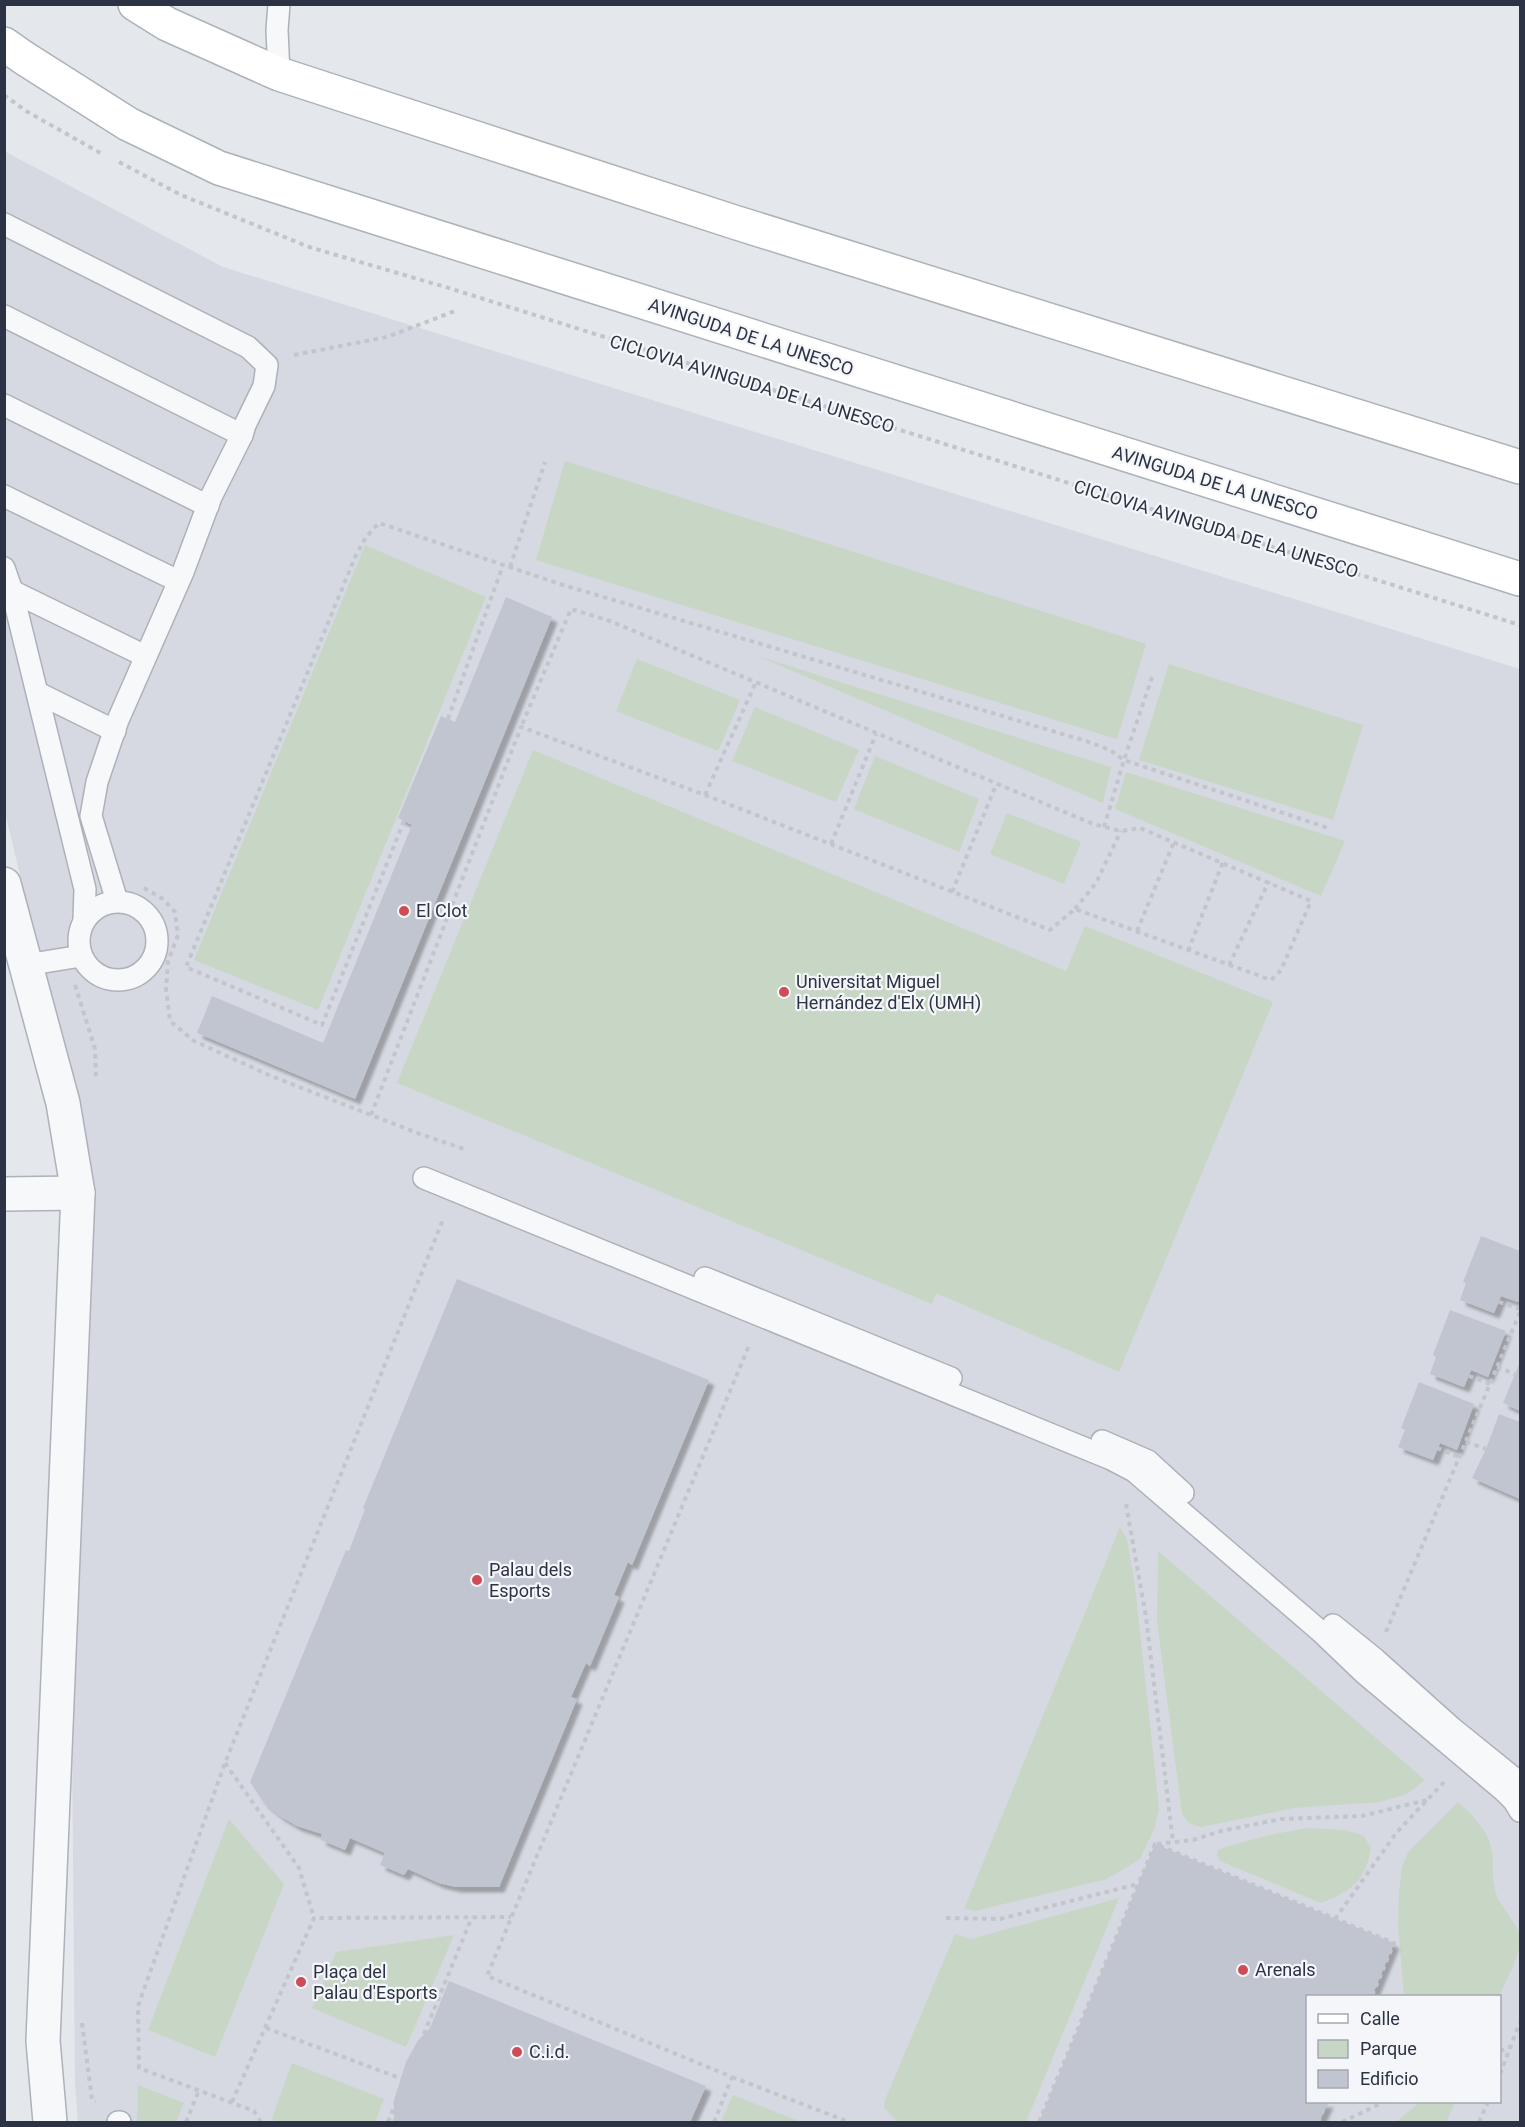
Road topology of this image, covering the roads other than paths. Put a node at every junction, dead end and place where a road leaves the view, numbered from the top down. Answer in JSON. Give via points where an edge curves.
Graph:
{"nodes":[{"id":1,"x":135,"y":4,"type":"edge"},
{"id":2,"x":279,"y":4,"type":"edge"},
{"id":3,"x":4,"y":44,"type":"edge"},
{"id":4,"x":279,"y":74,"type":"junction"},
{"id":5,"x":4,"y":224,"type":"edge"},
{"id":6,"x":4,"y":316,"type":"edge"},
{"id":7,"x":4,"y":405,"type":"edge"},
{"id":8,"x":242,"y":435,"type":"junction"},
{"id":9,"x":1521,"y":467,"type":"edge"},
{"id":10,"x":4,"y":496,"type":"edge"},
{"id":11,"x":208,"y":506,"type":"junction"},
{"id":12,"x":4,"y":568,"type":"edge"},
{"id":13,"x":1521,"y":579,"type":"edge"},
{"id":14,"x":178,"y":581,"type":"junction"},
{"id":15,"x":12,"y":591,"type":"junction"},
{"id":16,"x":145,"y":656,"type":"junction"},
{"id":17,"x":38,"y":693,"type":"junction"},
{"id":18,"x":115,"y":731,"type":"junction"},
{"id":19,"x":4,"y":884,"type":"edge"},
{"id":20,"x":117,"y":901,"type":"junction"},
{"id":21,"x":84,"y":919,"type":"junction"},
{"id":22,"x":81,"y":956,"type":"junction"},
{"id":23,"x":26,"y":965,"type":"junction"},
{"id":24,"x":78,"y":1193,"type":"junction"},
{"id":25,"x":4,"y":1194,"type":"edge"},
{"id":26,"x":1521,"y":1783,"type":"edge"},
{"id":27,"x":1521,"y":1811,"type":"edge"},
{"id":28,"x":50,"y":2122,"type":"edge"}],
"edges":[{"from":1,"to":4,"type":"main road","via":[[166,24]]},
{"from":2,"to":4,"type":"lane"},
{"from":3,"to":13,"type":"main road","name":"AVINGUDA DE LA UNESCO","via":[[128,124],[219,168]]},
{"from":4,"to":9,"type":"main road","via":[[734,222]]},
{"from":5,"to":8,"type":"lane","via":[[248,347],[267,365],[264,386]]},
{"from":6,"to":8,"type":"lane"},
{"from":7,"to":11,"type":"lane"},
{"from":8,"to":11,"type":"lane"},
{"from":10,"to":14,"type":"lane"},
{"from":11,"to":14,"type":"lane"},
{"from":12,"to":15,"type":"lane"},
{"from":14,"to":16,"type":"lane"},
{"from":15,"to":16,"type":"lane"},
{"from":15,"to":17,"type":"lane"},
{"from":16,"to":18,"type":"lane"},
{"from":17,"to":18,"type":"lane"},
{"from":17,"to":21,"type":"lane","via":[[86,889]]},
{"from":18,"to":20,"type":"lane","via":[[97,782],[91,816]]},
{"from":19,"to":23,"type":"street"},
{"from":20,"to":21,"type":"lane","via":[[98,905]]},
{"from":20,"to":22,"type":"lane","via":[[134,904],[148,915],[156,930],[157,947],[150,963],[137,975],[107,979],[91,970]]},
{"from":21,"to":22,"type":"lane","via":[[78,937]]},
{"from":22,"to":23,"type":"lane"},
{"from":23,"to":24,"type":"street","via":[[63,1103]]},
{"from":24,"to":25,"type":"street"},
{"from":24,"to":28,"type":"street","via":[[43,2041]]},
{"from":26,"to":27,"type":"lane","via":[[1452,1728],[1148,1461],[470,1183],[421,1172],[1134,1471],[1504,1791]]}]}
